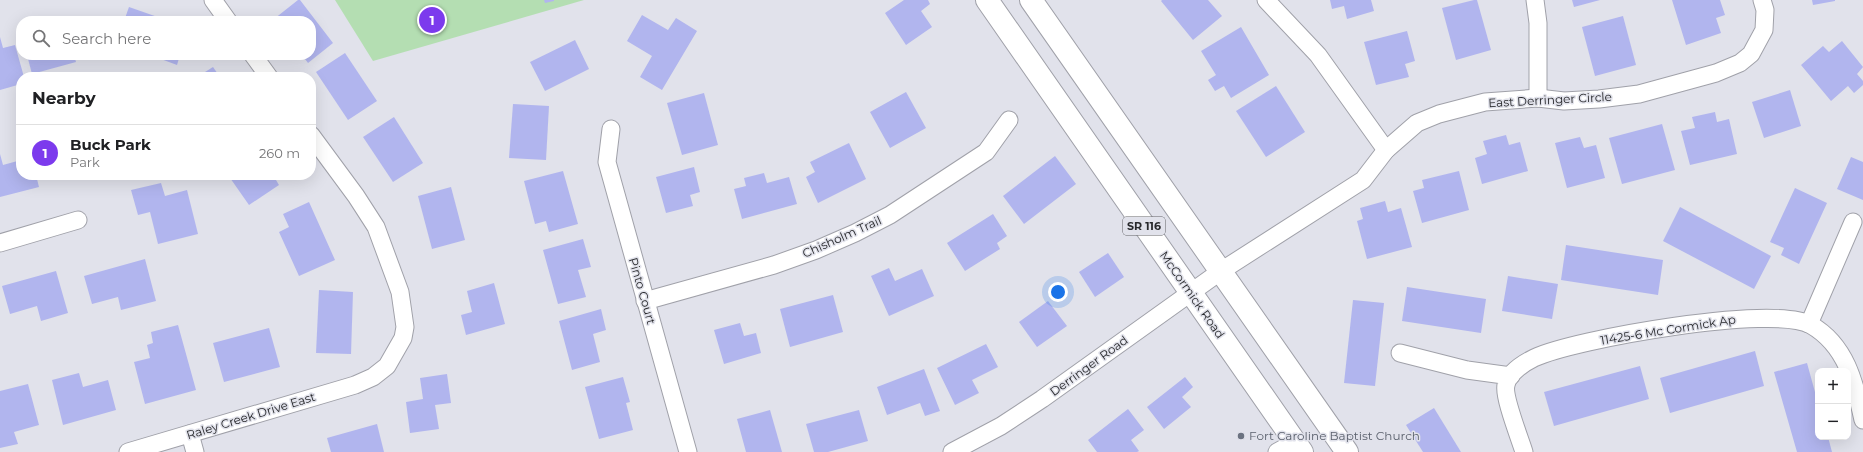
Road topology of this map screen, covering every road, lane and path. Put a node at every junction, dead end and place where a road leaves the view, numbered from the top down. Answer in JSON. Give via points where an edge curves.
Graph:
{"nodes":[{"id":1,"x":213,"y":0,"type":"edge"},
{"id":2,"x":987,"y":0,"type":"edge"},
{"id":3,"x":1031,"y":0,"type":"edge"},
{"id":4,"x":1266,"y":0,"type":"edge"},
{"id":5,"x":1535,"y":0,"type":"edge"},
{"id":6,"x":1764,"y":5,"type":"edge"},
{"id":7,"x":224,"y":16,"type":"edge"},
{"id":8,"x":257,"y":60,"type":"edge"},
{"id":9,"x":265,"y":72,"type":"edge"},
{"id":10,"x":1538,"y":98,"type":"junction"},
{"id":11,"x":1009,"y":120,"type":"dead end"},
{"id":12,"x":611,"y":129,"type":"dead end"},
{"id":13,"x":316,"y":141,"type":"edge"},
{"id":14,"x":1386,"y":150,"type":"junction"},
{"id":15,"x":78,"y":220,"type":"dead end"},
{"id":16,"x":1853,"y":222,"type":"dead end"},
{"id":17,"x":0,"y":243,"type":"edge"},
{"id":18,"x":1221,"y":271,"type":"junction"},
{"id":19,"x":1190,"y":293,"type":"junction"},
{"id":20,"x":645,"y":300,"type":"junction"},
{"id":21,"x":1809,"y":324,"type":"junction"},
{"id":22,"x":1400,"y":353,"type":"dead end"},
{"id":23,"x":1511,"y":376,"type":"junction"},
{"id":24,"x":1863,"y":420,"type":"edge"},
{"id":25,"x":190,"y":434,"type":"junction"},
{"id":26,"x":1291,"y":448,"type":"edge"},
{"id":27,"x":128,"y":452,"type":"edge"},
{"id":28,"x":195,"y":452,"type":"edge"},
{"id":29,"x":688,"y":452,"type":"edge"},
{"id":30,"x":952,"y":452,"type":"edge"},
{"id":31,"x":1347,"y":452,"type":"edge"},
{"id":32,"x":1524,"y":452,"type":"edge"}],
"edges":[{"from":1,"to":7,"type":"street"},
{"from":2,"to":19,"type":"main road","name":"McCormick Road","number":"SR 116"},
{"from":3,"to":18,"type":"main road","number":"SR 116"},
{"from":4,"to":14,"type":"street","via":[[1318,56]]},
{"from":5,"to":10,"type":"street","via":[[1538,23]]},
{"from":6,"to":10,"type":"street","name":"East Derringer Circle","via":[[1764,30],[1751,54],[1740,63],[1716,73],[1639,94],[1564,101]]},
{"from":8,"to":9,"type":"street"},
{"from":10,"to":14,"type":"street","name":"East Derringer Circle","via":[[1485,102],[1440,114],[1417,123]]},
{"from":11,"to":20,"type":"street","name":"Chisholm Trail","via":[[986,152],[890,215],[855,233],[774,265]]},
{"from":12,"to":20,"type":"street","name":"Pinto Court","via":[[607,162]]},
{"from":13,"to":25,"type":"street","name":"Raley Creek Drive East","via":[[376,227],[400,292],[405,327],[403,338],[387,366],[355,385]]},
{"from":14,"to":18,"type":"street","name":"East Derringer Circle","via":[[1363,180]]},
{"from":15,"to":17,"type":"street"},
{"from":16,"to":21,"type":"street"},
{"from":18,"to":19,"type":"street","name":"Derringer Road"},
{"from":18,"to":31,"type":"main road","number":"SR 116"},
{"from":19,"to":26,"type":"main road","name":"McCormick Road","number":"SR 116"},
{"from":19,"to":30,"type":"street","name":"Derringer Road","via":[[1042,399],[1001,426]]},
{"from":20,"to":29,"type":"street","name":"Pinto Court"},
{"from":21,"to":23,"type":"street","name":"11425-6 Mc Cormick Ap","via":[[1777,318],[1741,318],[1633,333],[1568,346],[1534,358],[1523,364]]},
{"from":21,"to":24,"type":"street","via":[[1833,342],[1842,354],[1850,371]]},
{"from":22,"to":23,"type":"street","via":[[1467,370]]},
{"from":23,"to":32,"type":"street","via":[[1506,385],[1508,399]]},
{"from":25,"to":27,"type":"street","name":"Raley Creek Drive East"},
{"from":25,"to":28,"type":"street"}]}
